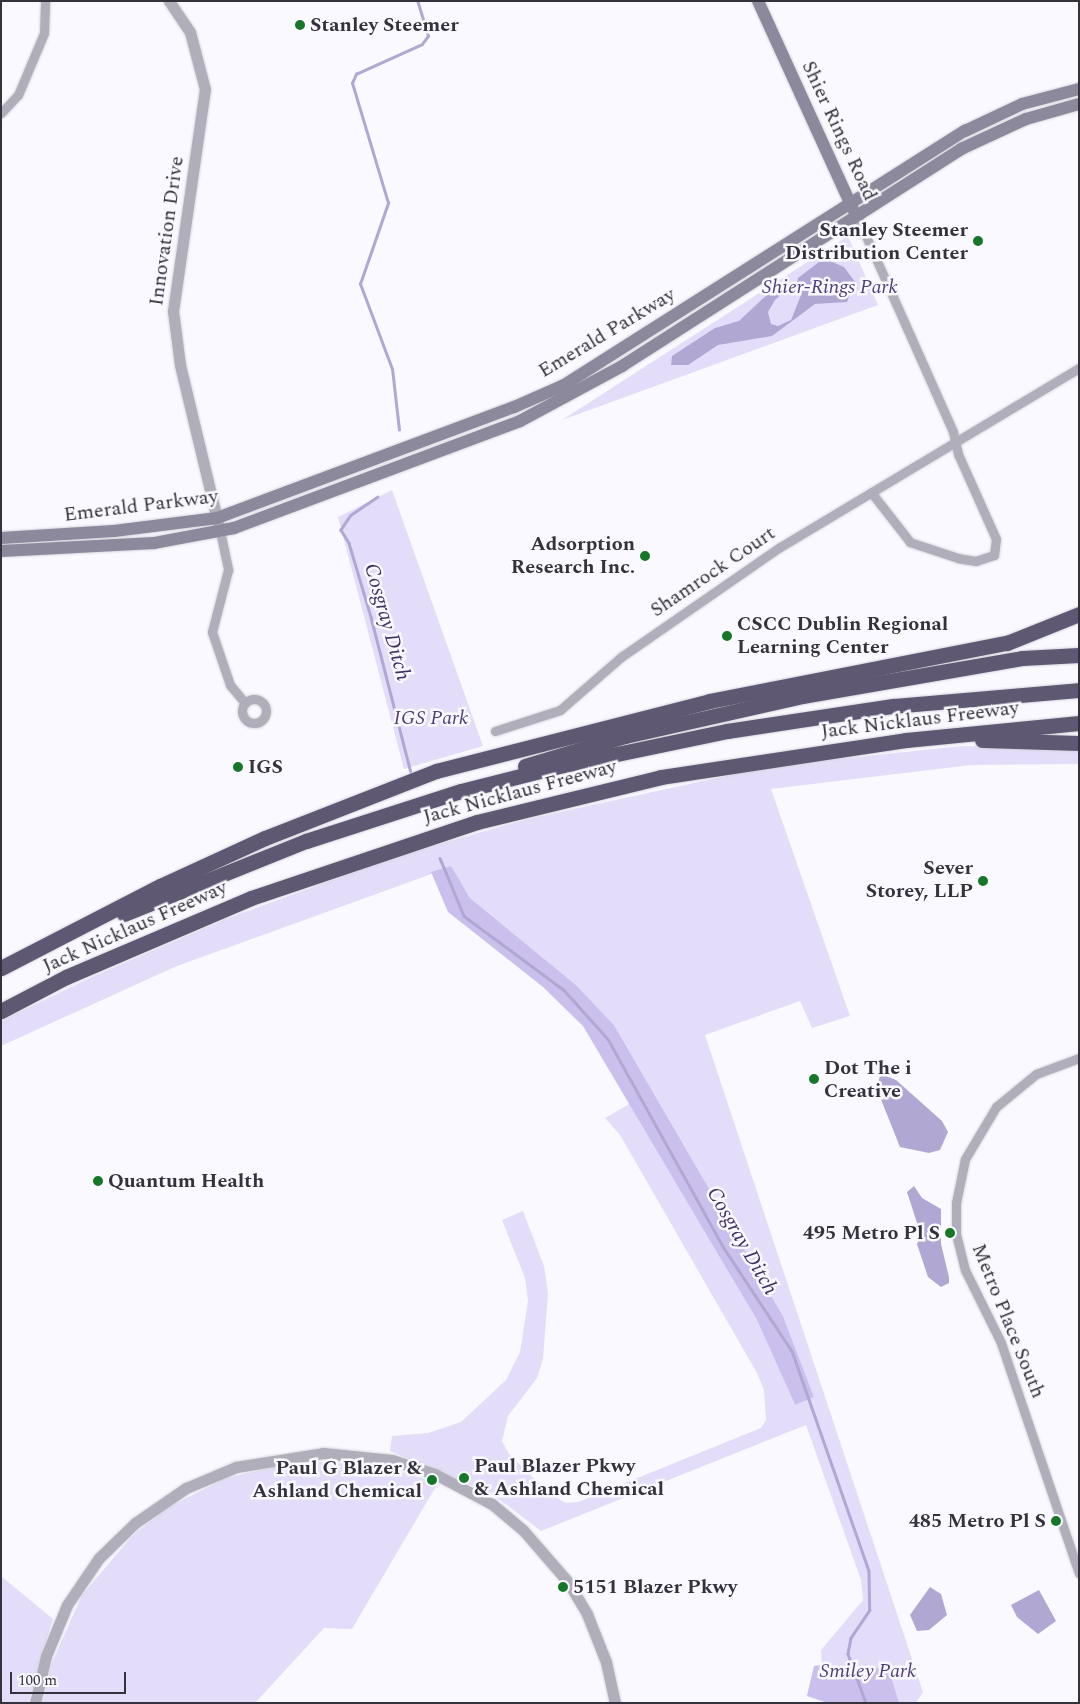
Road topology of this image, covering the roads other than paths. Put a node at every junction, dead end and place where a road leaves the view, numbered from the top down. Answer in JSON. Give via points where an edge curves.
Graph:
{"nodes":[{"id":1,"x":45,"y":1,"type":"edge"},
{"id":2,"x":169,"y":1,"type":"edge"},
{"id":3,"x":758,"y":1,"type":"edge"},
{"id":4,"x":1079,"y":89,"type":"edge"},
{"id":5,"x":1079,"y":104,"type":"edge"},
{"id":6,"x":1,"y":114,"type":"edge"},
{"id":7,"x":850,"y":202,"type":"junction"},
{"id":8,"x":857,"y":216,"type":"junction"},
{"id":9,"x":1079,"y":368,"type":"edge"},
{"id":10,"x":955,"y":442,"type":"junction"},
{"id":11,"x":871,"y":492,"type":"junction"},
{"id":12,"x":217,"y":518,"type":"junction"},
{"id":13,"x":220,"y":531,"type":"junction"},
{"id":14,"x":1,"y":538,"type":"edge"},
{"id":15,"x":1,"y":551,"type":"edge"},
{"id":16,"x":1079,"y":614,"type":"edge"},
{"id":17,"x":1079,"y":655,"type":"edge"},
{"id":18,"x":1079,"y":690,"type":"edge"},
{"id":19,"x":245,"y":703,"type":"dead end"},
{"id":20,"x":1079,"y":723,"type":"edge"},
{"id":21,"x":495,"y":731,"type":"dead end"},
{"id":22,"x":888,"y":743,"type":"junction"},
{"id":23,"x":1079,"y":743,"type":"edge"},
{"id":24,"x":399,"y":811,"type":"junction"},
{"id":25,"x":1,"y":968,"type":"edge"},
{"id":26,"x":1,"y":975,"type":"edge"},
{"id":27,"x":1,"y":1011,"type":"edge"},
{"id":28,"x":1079,"y":1058,"type":"edge"},
{"id":29,"x":1079,"y":1573,"type":"edge"},
{"id":30,"x":35,"y":1703,"type":"edge"},
{"id":31,"x":615,"y":1703,"type":"edge"}],
"edges":[{"from":1,"to":6,"type":"street","via":[[44,33],[18,95]]},
{"from":2,"to":12,"type":"street","name":"Innovation Drive","via":[[190,32],[205,89],[173,312],[180,365]]},
{"from":3,"to":7,"type":"main road","name":"Shier Rings Road"},
{"from":4,"to":7,"type":"main road","name":"Emerald Parkway","via":[[994,116]]},
{"from":5,"to":8,"type":"main road","name":"Emerald Parkway","via":[[1026,119],[973,143]]},
{"from":7,"to":8,"type":"main road","name":"Shier Rings Road"},
{"from":7,"to":12,"type":"main road","name":"Emerald Parkway","via":[[564,385],[414,446]]},
{"from":8,"to":10,"type":"street","name":"Shier Rings Road"},
{"from":8,"to":13,"type":"main road","name":"Emerald Parkway","via":[[570,397],[369,480]]},
{"from":9,"to":10,"type":"street","name":"Shamrock Court"},
{"from":10,"to":11,"type":"street","name":"Shamrock Court"},
{"from":10,"to":11,"type":"street","name":"Shier Rings Road","via":[[996,539],[994,555],[976,561],[910,542]]},
{"from":11,"to":21,"type":"street","name":"Shamrock Court","via":[[780,547],[620,656],[566,707]]},
{"from":12,"to":13,"type":"street","name":"Innovation Drive"},
{"from":12,"to":14,"type":"main road","name":"Emerald Parkway","via":[[114,531]]},
{"from":13,"to":15,"type":"main road","name":"Emerald Parkway","via":[[154,543]]},
{"from":13,"to":19,"type":"street","via":[[228,570],[212,632],[230,684]]},
{"from":16,"to":25,"type":"highway","via":[[1008,643],[710,701],[436,772],[264,838],[160,886]]},
{"from":17,"to":24,"type":"highway","via":[[1022,658],[811,694],[625,736],[474,782]]},
{"from":18,"to":24,"type":"highway","name":"Jack Nicklaus Freeway","via":[[949,700],[726,731],[564,765]]},
{"from":20,"to":22,"type":"highway","name":"Jack Nicklaus Freeway"},
{"from":22,"to":23,"type":"highway"},
{"from":22,"to":27,"type":"highway","name":"Jack Nicklaus Freeway","via":[[661,777],[477,822],[251,898],[66,977]]},
{"from":24,"to":26,"type":"highway","name":"Jack Nicklaus Freeway","via":[[306,841],[123,914]]},
{"from":28,"to":29,"type":"street","name":"Metro Place South","via":[[1021,1084],[979,1129],[960,1176],[956,1234],[965,1270],[1018,1388]]},
{"from":30,"to":31,"type":"street","via":[[46,1656],[68,1605],[99,1558],[135,1523],[186,1488],[236,1467],[322,1453],[392,1460],[430,1472],[471,1492],[523,1530],[568,1582],[587,1614],[604,1655]]}]}
